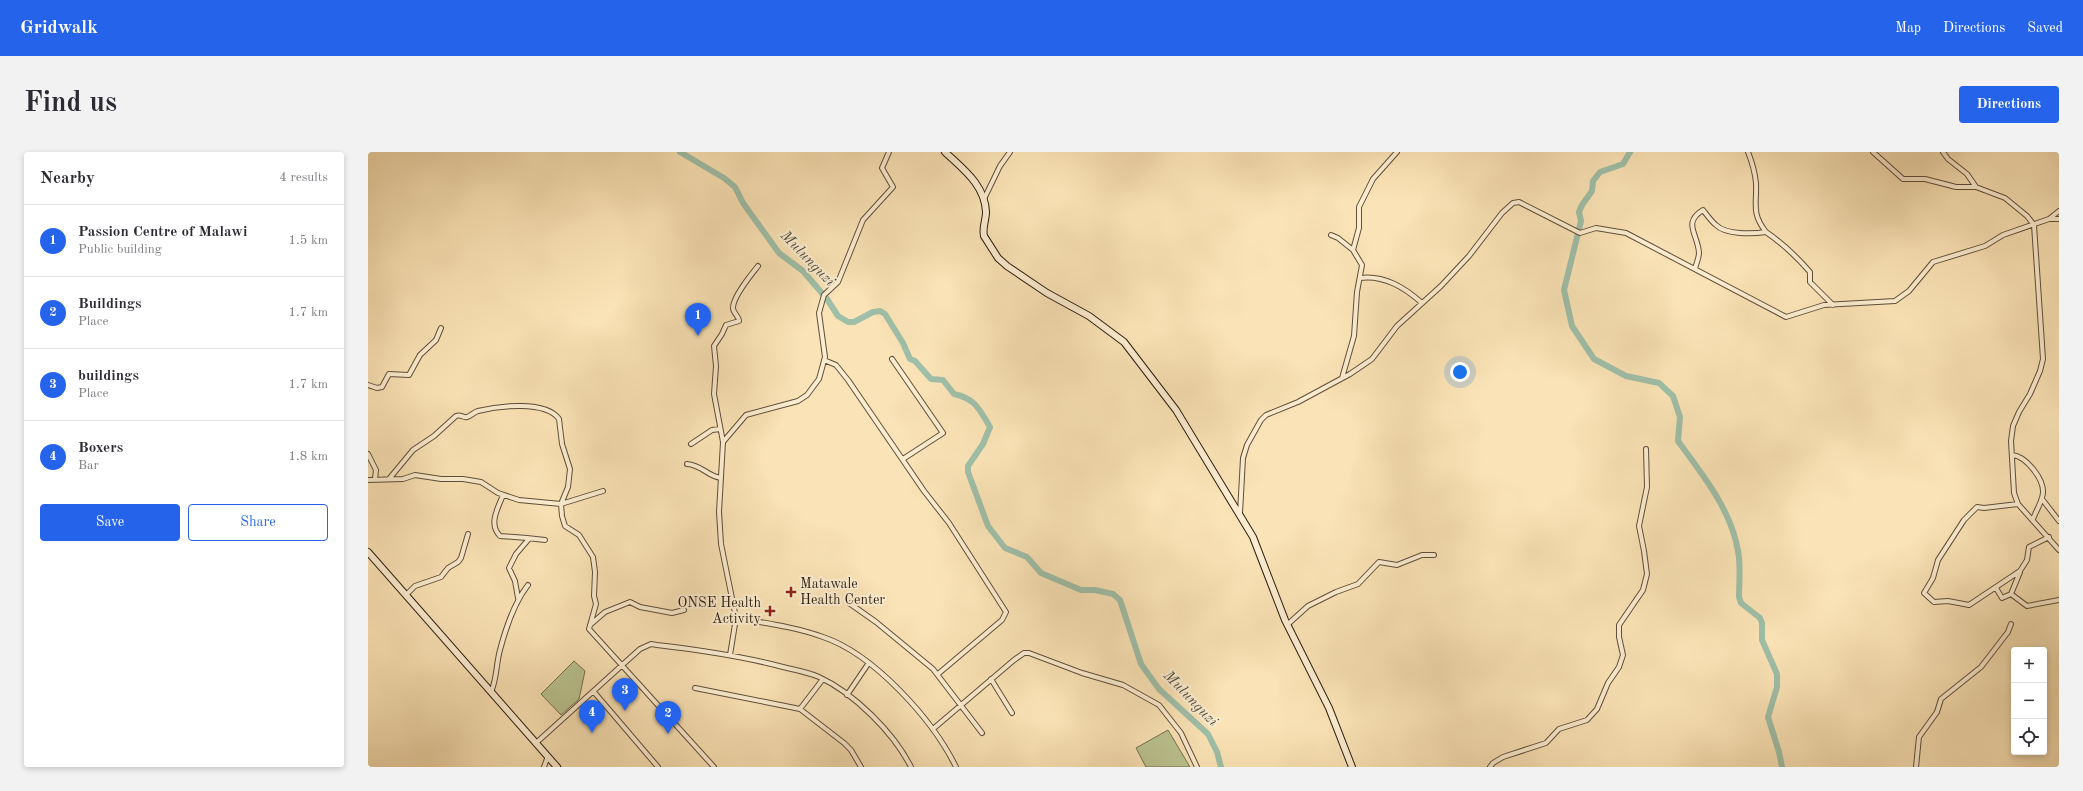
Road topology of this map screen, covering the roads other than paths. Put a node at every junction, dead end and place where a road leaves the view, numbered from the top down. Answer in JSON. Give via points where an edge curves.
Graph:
{"nodes":[{"id":1,"x":889,"y":152,"type":"edge"},
{"id":2,"x":945,"y":152,"type":"edge"},
{"id":3,"x":1010,"y":152,"type":"edge"},
{"id":4,"x":1397,"y":152,"type":"edge"},
{"id":5,"x":1748,"y":152,"type":"edge"},
{"id":6,"x":1872,"y":152,"type":"edge"},
{"id":7,"x":1943,"y":152,"type":"edge"},
{"id":8,"x":1976,"y":187,"type":"junction"},
{"id":9,"x":984,"y":200,"type":"junction"},
{"id":10,"x":2059,"y":211,"type":"edge"},
{"id":11,"x":2049,"y":219,"type":"junction"},
{"id":12,"x":2059,"y":219,"type":"edge"},
{"id":13,"x":2034,"y":225,"type":"junction"},
{"id":14,"x":1766,"y":232,"type":"junction"},
{"id":15,"x":1331,"y":235,"type":"dead end"},
{"id":16,"x":1354,"y":250,"type":"junction"},
{"id":17,"x":758,"y":266,"type":"dead end"},
{"id":18,"x":1695,"y":269,"type":"junction"},
{"id":19,"x":1360,"y":278,"type":"junction"},
{"id":20,"x":1422,"y":303,"type":"junction"},
{"id":21,"x":1833,"y":305,"type":"junction"},
{"id":22,"x":442,"y":328,"type":"dead end"},
{"id":23,"x":892,"y":359,"type":"dead end"},
{"id":24,"x":824,"y":360,"type":"junction"},
{"id":25,"x":1342,"y":378,"type":"junction"},
{"id":26,"x":368,"y":385,"type":"edge"},
{"id":27,"x":720,"y":429,"type":"junction"},
{"id":28,"x":723,"y":442,"type":"junction"},
{"id":29,"x":691,"y":444,"type":"dead end"},
{"id":30,"x":1646,"y":449,"type":"dead end"},
{"id":31,"x":368,"y":454,"type":"edge"},
{"id":32,"x":2012,"y":455,"type":"junction"},
{"id":33,"x":903,"y":459,"type":"junction"},
{"id":34,"x":687,"y":464,"type":"dead end"},
{"id":35,"x":721,"y":478,"type":"junction"},
{"id":36,"x":376,"y":479,"type":"junction"},
{"id":37,"x":389,"y":479,"type":"junction"},
{"id":38,"x":368,"y":480,"type":"edge"},
{"id":39,"x":603,"y":491,"type":"dead end"},
{"id":40,"x":502,"y":495,"type":"junction"},
{"id":41,"x":2042,"y":499,"type":"junction"},
{"id":42,"x":561,"y":504,"type":"junction"},
{"id":43,"x":2018,"y":504,"type":"junction"},
{"id":44,"x":1240,"y":513,"type":"junction"},
{"id":45,"x":2033,"y":519,"type":"junction"},
{"id":46,"x":2059,"y":521,"type":"edge"},
{"id":47,"x":468,"y":534,"type":"dead end"},
{"id":48,"x":2049,"y":537,"type":"junction"},
{"id":49,"x":526,"y":538,"type":"junction"},
{"id":50,"x":545,"y":540,"type":"dead end"},
{"id":51,"x":2058,"y":546,"type":"edge"},
{"id":52,"x":368,"y":552,"type":"edge"},
{"id":53,"x":1434,"y":555,"type":"dead end"},
{"id":54,"x":2020,"y":571,"type":"junction"},
{"id":55,"x":528,"y":585,"type":"dead end"},
{"id":56,"x":1996,"y":588,"type":"junction"},
{"id":57,"x":2011,"y":594,"type":"junction"},
{"id":58,"x":406,"y":595,"type":"junction"},
{"id":59,"x":518,"y":598,"type":"junction"},
{"id":60,"x":2059,"y":600,"type":"edge"},
{"id":61,"x":849,"y":603,"type":"dead end"},
{"id":62,"x":684,"y":610,"type":"dead end"},
{"id":63,"x":736,"y":618,"type":"junction"},
{"id":64,"x":2011,"y":624,"type":"dead end"},
{"id":65,"x":590,"y":625,"type":"junction"},
{"id":66,"x":1287,"y":625,"type":"junction"},
{"id":67,"x":730,"y":655,"type":"junction"},
{"id":68,"x":868,"y":664,"type":"junction"},
{"id":69,"x":623,"y":665,"type":"junction"},
{"id":70,"x":938,"y":674,"type":"junction"},
{"id":71,"x":823,"y":679,"type":"junction"},
{"id":72,"x":991,"y":679,"type":"junction"},
{"id":73,"x":695,"y":688,"type":"dead end"},
{"id":74,"x":491,"y":692,"type":"junction"},
{"id":75,"x":594,"y":692,"type":"junction"},
{"id":76,"x":846,"y":695,"type":"junction"},
{"id":77,"x":962,"y":704,"type":"junction"},
{"id":78,"x":800,"y":709,"type":"junction"},
{"id":79,"x":1012,"y":713,"type":"dead end"},
{"id":80,"x":933,"y":729,"type":"junction"},
{"id":81,"x":982,"y":733,"type":"dead end"},
{"id":82,"x":536,"y":743,"type":"junction"},
{"id":83,"x":548,"y":756,"type":"junction"},
{"id":84,"x":544,"y":767,"type":"edge"},
{"id":85,"x":557,"y":767,"type":"edge"},
{"id":86,"x":658,"y":767,"type":"edge"},
{"id":87,"x":714,"y":767,"type":"edge"},
{"id":88,"x":861,"y":767,"type":"edge"},
{"id":89,"x":911,"y":767,"type":"edge"},
{"id":90,"x":956,"y":767,"type":"edge"},
{"id":91,"x":1197,"y":767,"type":"edge"},
{"id":92,"x":1352,"y":767,"type":"edge"},
{"id":93,"x":1490,"y":767,"type":"edge"},
{"id":94,"x":1916,"y":767,"type":"edge"}],
"edges":[{"from":1,"to":24,"type":"street","via":[[882,168],[893,187],[864,220],[838,282],[824,295],[821,302],[819,313]]},
{"from":2,"to":9,"type":"street","via":[[972,178]]},
{"from":3,"to":9,"type":"street","via":[[1000,166]]},
{"from":4,"to":16,"type":"street","via":[[1373,180],[1359,207],[1359,228]]},
{"from":5,"to":14,"type":"street","via":[[1756,184],[1755,214]]},
{"from":6,"to":8,"type":"street","via":[[1903,179],[1925,179],[1956,187]]},
{"from":7,"to":8,"type":"street","via":[[1967,174]]},
{"from":8,"to":13,"type":"street","via":[[2005,198]]},
{"from":9,"to":44,"type":"street","via":[[986,213],[982,232],[998,258],[1027,280],[1089,316],[1127,346],[1176,410],[1213,474]]},
{"from":10,"to":11,"type":"street"},
{"from":11,"to":12,"type":"street"},
{"from":11,"to":13,"type":"street"},
{"from":13,"to":21,"type":"street","via":[[2003,235],[1985,246],[1933,262],[1909,291],[1894,301]]},
{"from":13,"to":32,"type":"street","via":[[2043,359],[2040,371],[2014,426]]},
{"from":14,"to":18,"type":"street","via":[[1749,234],[1721,228],[1716,226],[1703,210],[1692,219],[1699,251]]},
{"from":14,"to":21,"type":"street","via":[[1796,255],[1801,265],[1810,272],[1810,282]]},
{"from":15,"to":16,"type":"street"},
{"from":16,"to":19,"type":"street","via":[[1362,264]]},
{"from":17,"to":27,"type":"street","via":[[734,305],[733,310],[739,321],[726,325],[714,346],[714,394]]},
{"from":18,"to":20,"type":"street","via":[[1626,233],[1596,228],[1580,233],[1516,202],[1498,218],[1469,256],[1443,284]]},
{"from":18,"to":21,"type":"street","via":[[1785,317],[1816,307]]},
{"from":19,"to":20,"type":"street","via":[[1371,276],[1386,282],[1394,282]]},
{"from":19,"to":25,"type":"street","via":[[1354,336]]},
{"from":20,"to":25,"type":"street","via":[[1386,338],[1373,358]]},
{"from":22,"to":26,"type":"street","via":[[436,340],[420,355],[409,375],[389,374],[382,387]]},
{"from":23,"to":33,"type":"street","via":[[943,433]]},
{"from":24,"to":28,"type":"street","via":[[819,379],[807,395],[788,406],[746,415]]},
{"from":24,"to":33,"type":"street","via":[[836,365]]},
{"from":25,"to":44,"type":"street","via":[[1298,402],[1266,415],[1258,422],[1243,458]]},
{"from":27,"to":28,"type":"street"},
{"from":27,"to":29,"type":"street","via":[[712,430]]},
{"from":28,"to":35,"type":"street"},
{"from":30,"to":93,"type":"street","via":[[1647,487],[1639,526],[1647,574],[1643,590],[1619,625],[1623,655],[1619,667],[1608,683],[1597,709],[1588,720],[1559,729],[1546,743],[1503,757]]},
{"from":31,"to":36,"type":"street","via":[[376,470]]},
{"from":32,"to":41,"type":"street","via":[[2017,455],[2032,466],[2043,488]]},
{"from":32,"to":43,"type":"street","via":[[2014,492]]},
{"from":33,"to":70,"type":"street","via":[[1006,612],[1002,620]]},
{"from":34,"to":35,"type":"street","via":[[699,466],[709,475]]},
{"from":35,"to":63,"type":"street","via":[[721,544]]},
{"from":36,"to":37,"type":"street"},
{"from":36,"to":38,"type":"street"},
{"from":37,"to":40,"type":"street","via":[[403,479],[415,475],[463,479],[481,482]]},
{"from":37,"to":42,"type":"street","via":[[413,450],[438,433],[456,416],[469,417],[479,411],[504,406],[526,407],[551,412],[559,419],[562,444],[570,469],[568,487]]},
{"from":39,"to":42,"type":"street"},
{"from":40,"to":42,"type":"street","via":[[519,500]]},
{"from":40,"to":49,"type":"street","via":[[494,522],[498,534]]},
{"from":41,"to":45,"type":"street"},
{"from":41,"to":46,"type":"street"},
{"from":42,"to":65,"type":"street","via":[[565,526],[579,535],[589,548],[596,572],[596,604]]},
{"from":43,"to":45,"type":"street"},
{"from":43,"to":56,"type":"street","via":[[1977,507],[1964,520],[1938,560],[1933,578],[1924,593],[1934,602],[1948,600],[1967,605]]},
{"from":44,"to":66,"type":"street","via":[[1256,543]]},
{"from":45,"to":48,"type":"street"},
{"from":47,"to":58,"type":"street","via":[[458,562],[448,568],[441,577],[415,586]]},
{"from":48,"to":51,"type":"street"},
{"from":48,"to":54,"type":"street","via":[[2028,546],[2027,558]]},
{"from":49,"to":50,"type":"street"},
{"from":49,"to":59,"type":"street","via":[[528,541],[516,554],[509,568],[515,581]]},
{"from":52,"to":58,"type":"street"},
{"from":53,"to":66,"type":"street","via":[[1422,555],[1396,565],[1380,562],[1358,584],[1308,606]]},
{"from":54,"to":56,"type":"street"},
{"from":54,"to":57,"type":"street"},
{"from":55,"to":59,"type":"street"},
{"from":56,"to":57,"type":"street","via":[[2002,598]]},
{"from":57,"to":60,"type":"street","via":[[2027,606]]},
{"from":58,"to":74,"type":"street"},
{"from":59,"to":74,"type":"street","via":[[500,650]]},
{"from":61,"to":70,"type":"street"},
{"from":62,"to":65,"type":"street","via":[[672,613],[640,607],[630,602],[605,612]]},
{"from":63,"to":67,"type":"street"},
{"from":63,"to":68,"type":"street","via":[[823,636],[843,646]]},
{"from":64,"to":94,"type":"street","via":[[2008,632],[1981,667],[1941,699],[1937,712],[1919,737]]},
{"from":65,"to":69,"type":"street","via":[[591,632]]},
{"from":66,"to":92,"type":"street","via":[[1320,688]]},
{"from":67,"to":69,"type":"street","via":[[651,644],[640,649]]},
{"from":67,"to":71,"type":"street","via":[[786,667]]},
{"from":68,"to":76,"type":"street"},
{"from":68,"to":80,"type":"street","via":[[912,702]]},
{"from":69,"to":75,"type":"street"},
{"from":69,"to":87,"type":"street"},
{"from":70,"to":77,"type":"street"},
{"from":71,"to":76,"type":"street"},
{"from":71,"to":78,"type":"street"},
{"from":72,"to":77,"type":"street"},
{"from":72,"to":79,"type":"street"},
{"from":72,"to":91,"type":"street","via":[[1021,655],[1029,653],[1123,685],[1160,706],[1180,733]]},
{"from":73,"to":78,"type":"street"},
{"from":74,"to":82,"type":"street"},
{"from":75,"to":82,"type":"street"},
{"from":75,"to":86,"type":"street"},
{"from":76,"to":89,"type":"street","via":[[889,732]]},
{"from":77,"to":80,"type":"street"},
{"from":77,"to":81,"type":"street"},
{"from":78,"to":88,"type":"street","via":[[844,743]]},
{"from":80,"to":90,"type":"street"},
{"from":82,"to":83,"type":"street"},
{"from":83,"to":84,"type":"street"},
{"from":83,"to":85,"type":"street"}]}
